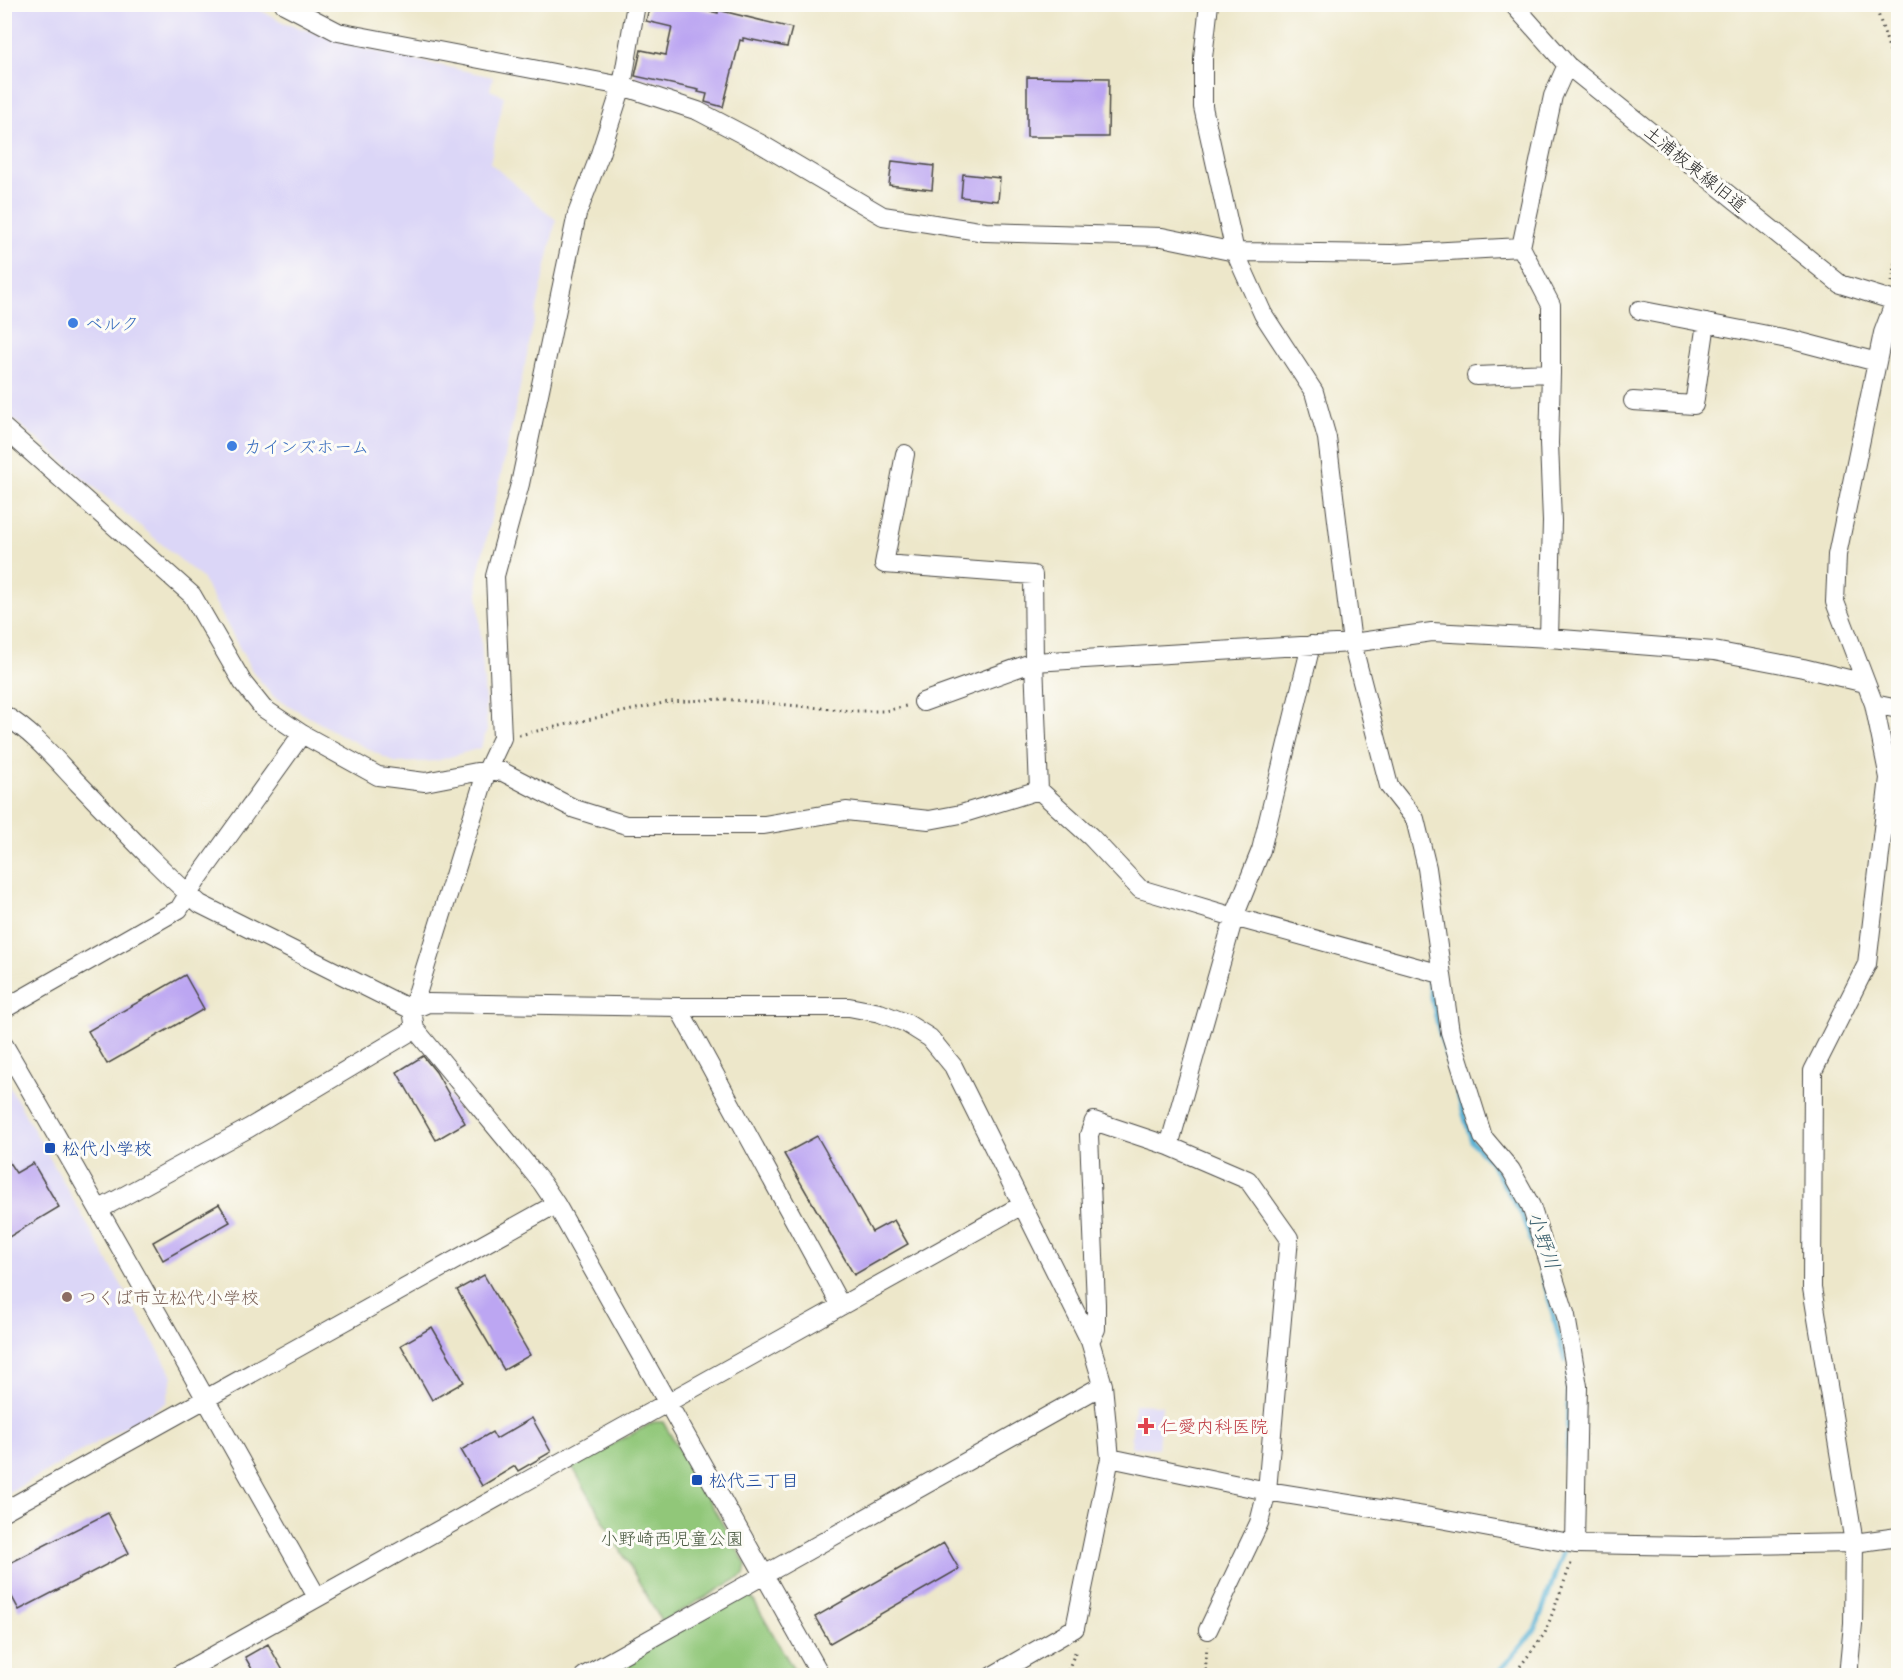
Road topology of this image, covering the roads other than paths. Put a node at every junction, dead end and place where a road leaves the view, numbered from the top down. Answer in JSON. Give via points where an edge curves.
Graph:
{"nodes":[{"id":1,"x":284,"y":4,"type":"edge"},
{"id":2,"x":636,"y":4,"type":"edge"},
{"id":3,"x":1209,"y":4,"type":"edge"},
{"id":4,"x":1513,"y":4,"type":"edge"},
{"id":5,"x":1567,"y":65,"type":"junction"},
{"id":6,"x":622,"y":86,"type":"junction"},
{"id":7,"x":1521,"y":247,"type":"junction"},
{"id":8,"x":1236,"y":252,"type":"junction"},
{"id":9,"x":1897,"y":301,"type":"edge"},
{"id":10,"x":1639,"y":310,"type":"dead end"},
{"id":11,"x":1706,"y":323,"type":"junction"},
{"id":12,"x":1877,"y":362,"type":"junction"},
{"id":13,"x":1551,"y":373,"type":"junction"},
{"id":14,"x":1476,"y":376,"type":"dead end"},
{"id":15,"x":1633,"y":401,"type":"dead end"},
{"id":16,"x":4,"y":428,"type":"edge"},
{"id":17,"x":905,"y":454,"type":"dead end"},
{"id":18,"x":1549,"y":638,"type":"junction"},
{"id":19,"x":1352,"y":643,"type":"junction"},
{"id":20,"x":1311,"y":645,"type":"junction"},
{"id":21,"x":1034,"y":662,"type":"junction"},
{"id":22,"x":1865,"y":683,"type":"junction"},
{"id":23,"x":922,"y":702,"type":"road end"},
{"id":24,"x":1874,"y":704,"type":"junction"},
{"id":25,"x":1899,"y":709,"type":"edge"},
{"id":26,"x":4,"y":716,"type":"edge"},
{"id":27,"x":302,"y":734,"type":"junction"},
{"id":28,"x":487,"y":770,"type":"junction"},
{"id":29,"x":1039,"y":790,"type":"junction"},
{"id":30,"x":189,"y":894,"type":"junction"},
{"id":31,"x":1234,"y":917,"type":"junction"},
{"id":32,"x":1441,"y":974,"type":"junction"},
{"id":33,"x":678,"y":1007,"type":"junction"},
{"id":34,"x":4,"y":1009,"type":"edge"},
{"id":35,"x":412,"y":1010,"type":"junction"},
{"id":36,"x":415,"y":1029,"type":"junction"},
{"id":37,"x":4,"y":1045,"type":"edge"},
{"id":38,"x":1169,"y":1146,"type":"junction"},
{"id":39,"x":556,"y":1204,"type":"junction"},
{"id":40,"x":1022,"y":1205,"type":"junction"},
{"id":41,"x":100,"y":1209,"type":"junction"},
{"id":42,"x":841,"y":1306,"type":"junction"},
{"id":43,"x":1090,"y":1341,"type":"junction"},
{"id":44,"x":1103,"y":1385,"type":"junction"},
{"id":45,"x":204,"y":1399,"type":"junction"},
{"id":46,"x":667,"y":1403,"type":"junction"},
{"id":47,"x":1110,"y":1458,"type":"junction"},
{"id":48,"x":1268,"y":1491,"type":"junction"},
{"id":49,"x":4,"y":1511,"type":"edge"},
{"id":50,"x":1899,"y":1537,"type":"edge"},
{"id":51,"x":1854,"y":1543,"type":"junction"},
{"id":52,"x":1575,"y":1544,"type":"junction"},
{"id":53,"x":765,"y":1575,"type":"junction"},
{"id":54,"x":317,"y":1597,"type":"junction"},
{"id":55,"x":1208,"y":1630,"type":"road end"},
{"id":56,"x":177,"y":1676,"type":"edge"},
{"id":57,"x":584,"y":1676,"type":"edge"},
{"id":58,"x":821,"y":1676,"type":"edge"},
{"id":59,"x":992,"y":1676,"type":"edge"},
{"id":60,"x":1848,"y":1676,"type":"edge"}],
"edges":[{"from":1,"to":6,"type":"street","via":[[338,32]]},
{"from":2,"to":6,"type":"street"},
{"from":3,"to":8,"type":"street","via":[[1203,107]]},
{"from":4,"to":5,"type":"street","name":"土浦板東線旧道"},
{"from":5,"to":7,"type":"street","via":[[1553,96]]},
{"from":5,"to":9,"type":"street","name":"土浦板東線旧道","via":[[1840,284]]},
{"from":6,"to":8,"type":"street","via":[[698,111],[883,216],[985,232],[1162,237]]},
{"from":6,"to":28,"type":"street","via":[[577,214],[520,484],[495,576],[502,738]]},
{"from":7,"to":8,"type":"street","via":[[1392,254]]},
{"from":7,"to":13,"type":"street","via":[[1551,304]]},
{"from":8,"to":19,"type":"street","via":[[1263,314],[1314,392],[1328,438]]},
{"from":9,"to":12,"type":"street","via":[[1883,333]]},
{"from":10,"to":11,"type":"street"},
{"from":11,"to":12,"type":"street"},
{"from":11,"to":15,"type":"street","via":[[1694,405]]},
{"from":12,"to":22,"type":"street","via":[[1837,555],[1835,602]]},
{"from":13,"to":14,"type":"street"},
{"from":13,"to":18,"type":"street"},
{"from":16,"to":27,"type":"street","via":[[192,595],[243,683],[263,708]]},
{"from":17,"to":21,"type":"street","via":[[884,564],[1033,575]]},
{"from":18,"to":19,"type":"street","via":[[1432,632]]},
{"from":18,"to":22,"type":"street","via":[[1714,651]]},
{"from":19,"to":20,"type":"street"},
{"from":19,"to":32,"type":"street","via":[[1389,786],[1415,819],[1427,868]]},
{"from":20,"to":21,"type":"street"},
{"from":20,"to":31,"type":"street","via":[[1261,850]]},
{"from":21,"to":23,"type":"street"},
{"from":21,"to":29,"type":"street"},
{"from":22,"to":24,"type":"street"},
{"from":24,"to":25,"type":"street"},
{"from":24,"to":51,"type":"street","via":[[1889,778],[1867,964],[1813,1071],[1812,1288]]},
{"from":26,"to":30,"type":"street","via":[[45,749]]},
{"from":27,"to":28,"type":"street","via":[[378,776],[425,782]]},
{"from":27,"to":30,"type":"street"},
{"from":28,"to":29,"type":"street","via":[[503,772],[575,809],[626,825],[764,825],[846,811],[929,820]]},
{"from":28,"to":35,"type":"street"},
{"from":29,"to":31,"type":"street","via":[[1140,889]]},
{"from":30,"to":34,"type":"street","via":[[179,909]]},
{"from":30,"to":35,"type":"street","via":[[200,904]]},
{"from":31,"to":32,"type":"street"},
{"from":31,"to":38,"type":"street"},
{"from":32,"to":52,"type":"street","via":[[1450,1032],[1483,1137],[1511,1170],[1531,1206],[1566,1316],[1578,1386]]},
{"from":33,"to":35,"type":"street","via":[[428,1002]]},
{"from":33,"to":40,"type":"street","via":[[849,1007],[906,1023],[930,1038],[953,1066]]},
{"from":33,"to":42,"type":"street"},
{"from":35,"to":36,"type":"street"},
{"from":36,"to":39,"type":"street"},
{"from":36,"to":41,"type":"street","via":[[249,1128]]},
{"from":37,"to":41,"type":"street"},
{"from":38,"to":43,"type":"street","via":[[1094,1121],[1089,1135],[1095,1329]]},
{"from":38,"to":48,"type":"street","via":[[1248,1180],[1289,1238]]},
{"from":39,"to":45,"type":"street"},
{"from":39,"to":46,"type":"street"},
{"from":40,"to":42,"type":"street"},
{"from":40,"to":43,"type":"street"},
{"from":41,"to":45,"type":"street"},
{"from":42,"to":46,"type":"street"},
{"from":43,"to":44,"type":"street"},
{"from":44,"to":47,"type":"street"},
{"from":44,"to":53,"type":"street"},
{"from":45,"to":49,"type":"street"},
{"from":45,"to":54,"type":"street"},
{"from":46,"to":53,"type":"street"},
{"from":46,"to":54,"type":"street"},
{"from":47,"to":48,"type":"street"},
{"from":47,"to":59,"type":"street","via":[[1075,1628]]},
{"from":48,"to":52,"type":"street"},
{"from":48,"to":55,"type":"street","via":[[1259,1523]]},
{"from":50,"to":51,"type":"street"},
{"from":51,"to":52,"type":"street"},
{"from":51,"to":60,"type":"street"},
{"from":53,"to":57,"type":"street"},
{"from":53,"to":58,"type":"street"},
{"from":54,"to":56,"type":"street"}]}
